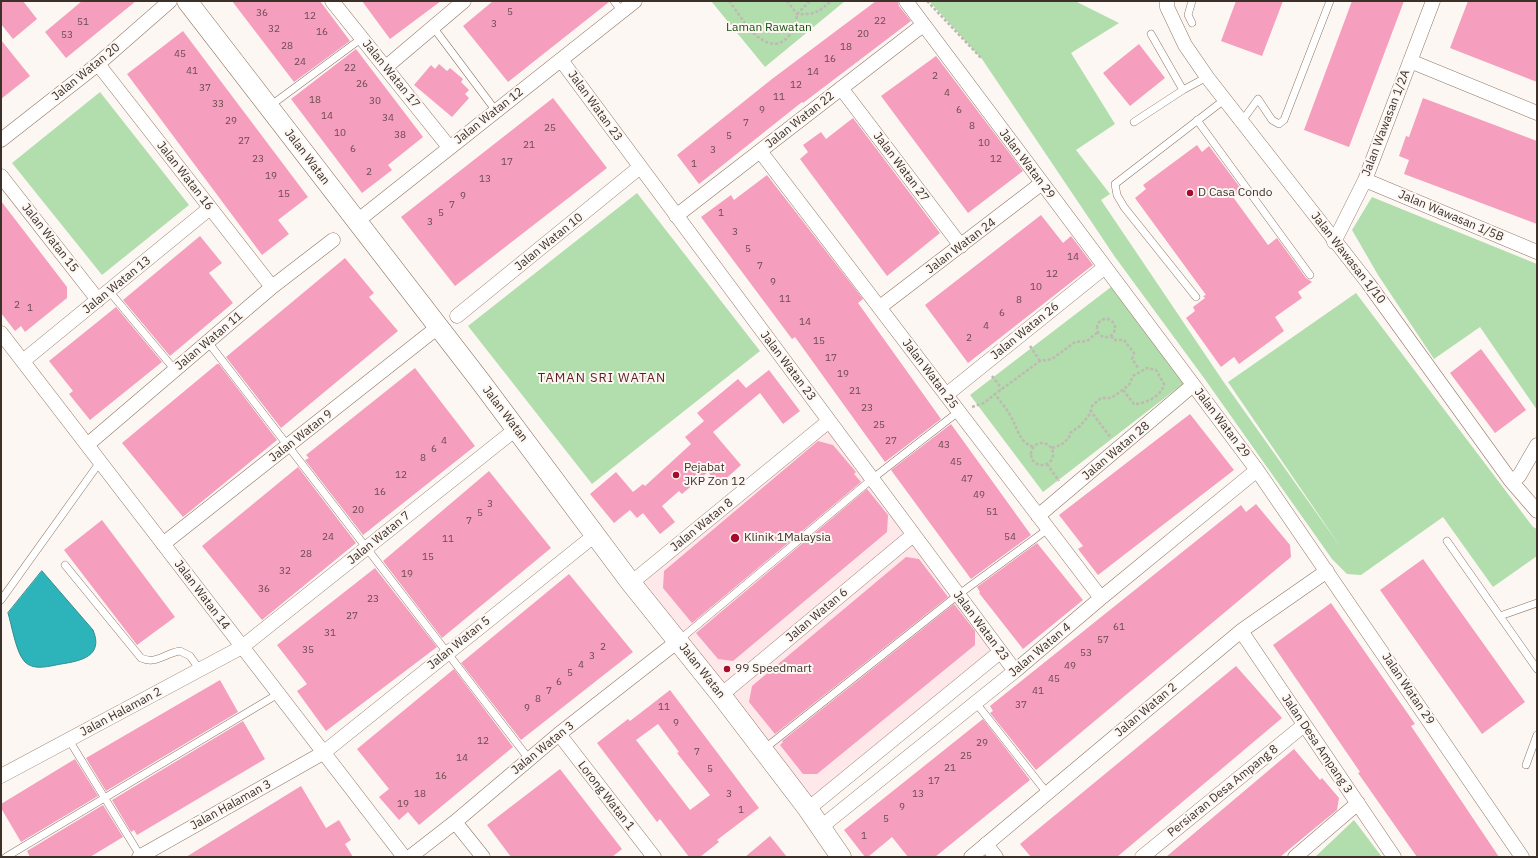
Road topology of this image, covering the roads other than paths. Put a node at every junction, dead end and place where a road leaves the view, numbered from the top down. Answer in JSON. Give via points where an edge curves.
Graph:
{"nodes":[{"id":1,"x":170,"y":1,"type":"edge"},
{"id":2,"x":188,"y":1,"type":"edge"},
{"id":3,"x":332,"y":1,"type":"edge"},
{"id":4,"x":614,"y":1,"type":"edge"},
{"id":5,"x":635,"y":1,"type":"edge"},
{"id":6,"x":906,"y":1,"type":"edge"},
{"id":7,"x":1166,"y":1,"type":"edge"},
{"id":8,"x":1192,"y":1,"type":"edge"},
{"id":9,"x":1330,"y":1,"type":"edge"},
{"id":10,"x":1433,"y":1,"type":"edge"},
{"id":11,"x":460,"y":2,"type":"edge"},
{"id":12,"x":622,"y":12,"type":"junction"},
{"id":13,"x":1192,"y":23,"type":"dead end"},
{"id":14,"x":923,"y":25,"type":"junction"},
{"id":15,"x":433,"y":27,"type":"junction"},
{"id":16,"x":1151,"y":34,"type":"dead end"},
{"id":17,"x":362,"y":38,"type":"junction"},
{"id":18,"x":561,"y":60,"type":"junction"},
{"id":19,"x":1410,"y":61,"type":"junction"},
{"id":20,"x":98,"y":64,"type":"junction"},
{"id":21,"x":386,"y":67,"type":"junction"},
{"id":22,"x":1207,"y":77,"type":"junction"},
{"id":23,"x":841,"y":88,"type":"junction"},
{"id":24,"x":1183,"y":90,"type":"junction"},
{"id":25,"x":1224,"y":100,"type":"junction"},
{"id":26,"x":269,"y":108,"type":"junction"},
{"id":27,"x":496,"y":111,"type":"junction"},
{"id":28,"x":1537,"y":113,"type":"edge"},
{"id":29,"x":1197,"y":120,"type":"junction"},
{"id":30,"x":1242,"y":121,"type":"junction"},
{"id":31,"x":1134,"y":122,"type":"dead end"},
{"id":32,"x":1,"y":140,"type":"edge"},
{"id":33,"x":449,"y":148,"type":"junction"},
{"id":34,"x":760,"y":150,"type":"junction"},
{"id":35,"x":640,"y":167,"type":"junction"},
{"id":36,"x":1,"y":176,"type":"edge"},
{"id":37,"x":1365,"y":180,"type":"junction"},
{"id":38,"x":1042,"y":183,"type":"junction"},
{"id":39,"x":210,"y":208,"type":"junction"},
{"id":40,"x":676,"y":216,"type":"junction"},
{"id":41,"x":356,"y":222,"type":"junction"},
{"id":42,"x":334,"y":240,"type":"dead end"},
{"id":43,"x":1334,"y":242,"type":"junction"},
{"id":44,"x":961,"y":246,"type":"junction"},
{"id":45,"x":1537,"y":252,"type":"edge"},
{"id":46,"x":1105,"y":267,"type":"junction"},
{"id":47,"x":1310,"y":275,"type":"dead end"},
{"id":48,"x":272,"y":287,"type":"junction"},
{"id":49,"x":104,"y":295,"type":"junction"},
{"id":50,"x":1196,"y":297,"type":"dead end"},
{"id":51,"x":880,"y":307,"type":"junction"},
{"id":52,"x":457,"y":316,"type":"dead end"},
{"id":53,"x":438,"y":327,"type":"junction"},
{"id":54,"x":1,"y":333,"type":"edge"},
{"id":55,"x":208,"y":342,"type":"junction"},
{"id":56,"x":23,"y":361,"type":"junction"},
{"id":57,"x":175,"y":370,"type":"junction"},
{"id":58,"x":1193,"y":385,"type":"junction"},
{"id":59,"x":946,"y":395,"type":"junction"},
{"id":60,"x":958,"y":412,"type":"junction"},
{"id":61,"x":829,"y":421,"type":"junction"},
{"id":62,"x":516,"y":429,"type":"junction"},
{"id":63,"x":87,"y":445,"type":"junction"},
{"id":64,"x":1537,"y":445,"type":"edge"},
{"id":65,"x":288,"y":446,"type":"junction"},
{"id":66,"x":100,"y":462,"type":"junction"},
{"id":67,"x":1257,"y":470,"type":"junction"},
{"id":68,"x":872,"y":479,"type":"junction"},
{"id":69,"x":1511,"y":481,"type":"junction"},
{"id":70,"x":1537,"y":511,"type":"edge"},
{"id":71,"x":1038,"y":516,"type":"junction"},
{"id":72,"x":1048,"y":529,"type":"junction"},
{"id":73,"x":595,"y":535,"type":"junction"},
{"id":74,"x":913,"y":535,"type":"junction"},
{"id":75,"x":1447,"y":541,"type":"dead end"},
{"id":76,"x":163,"y":544,"type":"junction"},
{"id":77,"x":367,"y":548,"type":"junction"},
{"id":78,"x":65,"y":565,"type":"dead end"},
{"id":79,"x":1327,"y":571,"type":"junction"},
{"id":80,"x":632,"y":582,"type":"junction"},
{"id":81,"x":958,"y":595,"type":"junction"},
{"id":82,"x":1101,"y":598,"type":"junction"},
{"id":83,"x":1,"y":600,"type":"edge"},
{"id":84,"x":1537,"y":603,"type":"edge"},
{"id":85,"x":1500,"y":616,"type":"junction"},
{"id":86,"x":1241,"y":631,"type":"junction"},
{"id":87,"x":678,"y":641,"type":"junction"},
{"id":88,"x":242,"y":647,"type":"junction"},
{"id":89,"x":447,"y":652,"type":"junction"},
{"id":90,"x":1000,"y":652,"type":"junction"},
{"id":91,"x":1537,"y":669,"type":"edge"},
{"id":92,"x":200,"y":670,"type":"junction"},
{"id":93,"x":1015,"y":671,"type":"junction"},
{"id":94,"x":278,"y":694,"type":"junction"},
{"id":95,"x":721,"y":695,"type":"junction"},
{"id":96,"x":976,"y":703,"type":"junction"},
{"id":97,"x":1304,"y":725,"type":"junction"},
{"id":98,"x":559,"y":734,"type":"junction"},
{"id":99,"x":1537,"y":735,"type":"edge"},
{"id":100,"x":70,"y":740,"type":"junction"},
{"id":101,"x":762,"y":750,"type":"junction"},
{"id":102,"x":323,"y":753,"type":"junction"},
{"id":103,"x":529,"y":759,"type":"junction"},
{"id":104,"x":1526,"y":765,"type":"dead end"},
{"id":105,"x":1,"y":776,"type":"edge"},
{"id":106,"x":1047,"y":793,"type":"junction"},
{"id":107,"x":106,"y":798,"type":"junction"},
{"id":108,"x":1358,"y":803,"type":"junction"},
{"id":109,"x":808,"y":809,"type":"junction"},
{"id":110,"x":455,"y":822,"type":"junction"},
{"id":111,"x":821,"y":827,"type":"junction"},
{"id":112,"x":986,"y":844,"type":"junction"},
{"id":113,"x":1,"y":853,"type":"edge"},
{"id":114,"x":5,"y":857,"type":"edge"},
{"id":115,"x":140,"y":857,"type":"edge"},
{"id":116,"x":404,"y":857,"type":"edge"},
{"id":117,"x":410,"y":857,"type":"edge"},
{"id":118,"x":483,"y":857,"type":"edge"},
{"id":119,"x":654,"y":857,"type":"edge"},
{"id":120,"x":841,"y":857,"type":"edge"},
{"id":121,"x":971,"y":857,"type":"edge"},
{"id":122,"x":996,"y":857,"type":"edge"},
{"id":123,"x":1142,"y":857,"type":"edge"},
{"id":124,"x":1295,"y":857,"type":"edge"},
{"id":125,"x":1394,"y":857,"type":"edge"},
{"id":126,"x":1522,"y":857,"type":"edge"}],
"edges":[{"from":1,"to":20,"type":"street","name":"Jalan Watan 20"},
{"from":2,"to":26,"type":"street","name":"Jalan Watan"},
{"from":3,"to":17,"type":"street","name":"Jalan Watan 17"},
{"from":4,"to":12,"type":"lane"},
{"from":5,"to":12,"type":"street","name":"Jalan Watan 12"},
{"from":6,"to":14,"type":"street","name":"Jalan Watan 29"},
{"from":7,"to":22,"type":"street","name":"Jalan Wawasan 1/10","via":[[1184,45]]},
{"from":8,"to":13,"type":"lane","via":[[1188,15]]},
{"from":9,"to":30,"type":"lane","via":[[1284,120],[1279,124],[1272,120],[1258,99]]},
{"from":10,"to":19,"type":"street","name":"Jalan Wawasan 1/2A"},
{"from":11,"to":15,"type":"street"},
{"from":12,"to":18,"type":"street","name":"Jalan Watan 12"},
{"from":14,"to":23,"type":"street","name":"Jalan Watan 22"},
{"from":14,"to":38,"type":"street","name":"Jalan Watan 29"},
{"from":15,"to":21,"type":"street"},
{"from":15,"to":27,"type":"lane"},
{"from":16,"to":24,"type":"lane"},
{"from":17,"to":21,"type":"street","name":"Jalan Watan 17"},
{"from":17,"to":26,"type":"lane"},
{"from":18,"to":27,"type":"street","name":"Jalan Watan 12"},
{"from":18,"to":35,"type":"street","name":"Jalan Watan 23"},
{"from":19,"to":28,"type":"street"},
{"from":19,"to":37,"type":"street","name":"Jalan Wawasan 1/2A"},
{"from":20,"to":32,"type":"street","name":"Jalan Watan 20"},
{"from":20,"to":39,"type":"street","name":"Jalan Watan 16"},
{"from":21,"to":33,"type":"street","name":"Jalan Watan 17"},
{"from":22,"to":24,"type":"lane"},
{"from":22,"to":25,"type":"street","name":"Jalan Wawasan 1/10"},
{"from":23,"to":34,"type":"street","name":"Jalan Watan 22"},
{"from":23,"to":44,"type":"street","name":"Jalan Watan 27"},
{"from":24,"to":31,"type":"lane"},
{"from":25,"to":29,"type":"lane"},
{"from":25,"to":30,"type":"street","name":"Jalan Wawasan 1/10"},
{"from":26,"to":41,"type":"street","name":"Jalan Watan"},
{"from":27,"to":33,"type":"street","name":"Jalan Watan 12"},
{"from":29,"to":47,"type":"lane"},
{"from":29,"to":50,"type":"lane","via":[[1115,184],[1117,195],[1124,207]]},
{"from":30,"to":43,"type":"street","name":"Jalan Wawasan 1/10"},
{"from":33,"to":41,"type":"street","name":"Jalan Watan 12"},
{"from":34,"to":40,"type":"street","name":"Jalan Watan 22"},
{"from":34,"to":51,"type":"street","name":"Jalan Watan 25"},
{"from":35,"to":40,"type":"street","name":"Jalan Watan 23"},
{"from":35,"to":52,"type":"street","name":"Jalan Watan 10"},
{"from":36,"to":49,"type":"street","name":"Jalan Watan 15"},
{"from":37,"to":43,"type":"street","name":"Jalan Wawasan 1/2A"},
{"from":37,"to":45,"type":"street","name":"Jalan Wawasan 1/5B"},
{"from":38,"to":44,"type":"street","name":"Jalan Watan 24"},
{"from":38,"to":46,"type":"street","name":"Jalan Watan 29"},
{"from":39,"to":48,"type":"street","name":"Jalan Watan 16"},
{"from":39,"to":49,"type":"street","name":"Jalan Watan 13"},
{"from":40,"to":61,"type":"street","name":"Jalan Watan 23"},
{"from":41,"to":53,"type":"street","name":"Jalan Watan"},
{"from":42,"to":48,"type":"street","name":"Jalan Watan 11"},
{"from":43,"to":69,"type":"street","name":"Jalan Wawasan 1/10","via":[[1368,283]]},
{"from":44,"to":51,"type":"street","name":"Jalan Watan 24"},
{"from":46,"to":58,"type":"street","name":"Jalan Watan 29"},
{"from":46,"to":59,"type":"street","name":"Jalan Watan 26"},
{"from":48,"to":55,"type":"street","name":"Jalan Watan 11"},
{"from":49,"to":56,"type":"street","name":"Jalan Watan 13"},
{"from":49,"to":57,"type":"lane"},
{"from":51,"to":59,"type":"street","name":"Jalan Watan 25"},
{"from":53,"to":62,"type":"street","name":"Jalan Watan"},
{"from":53,"to":65,"type":"street","name":"Jalan Watan 9"},
{"from":54,"to":56,"type":"street","name":"Jalan Watan 14"},
{"from":55,"to":57,"type":"street","name":"Jalan Watan 11"},
{"from":55,"to":65,"type":"lane"},
{"from":56,"to":63,"type":"street","name":"Jalan Watan 14"},
{"from":57,"to":63,"type":"street","name":"Jalan Watan 11"},
{"from":58,"to":67,"type":"street","name":"Jalan Watan 29"},
{"from":58,"to":71,"type":"street","name":"Jalan Watan 28"},
{"from":59,"to":60,"type":"street","name":"Jalan Watan 25"},
{"from":60,"to":68,"type":"lane"},
{"from":60,"to":71,"type":"street","name":"Jalan Watan 25"},
{"from":61,"to":68,"type":"street","name":"Jalan Watan 23"},
{"from":61,"to":80,"type":"street","name":"Jalan Watan 8"},
{"from":62,"to":73,"type":"street","name":"Jalan Watan"},
{"from":62,"to":77,"type":"street","name":"Jalan Watan 7"},
{"from":63,"to":66,"type":"street","name":"Jalan Watan 14"},
{"from":64,"to":69,"type":"street","via":[[1519,476]]},
{"from":65,"to":76,"type":"street","name":"Jalan Watan 9"},
{"from":65,"to":77,"type":"lane"},
{"from":66,"to":76,"type":"street","name":"Jalan Watan 14"},
{"from":66,"to":83,"type":"lane"},
{"from":67,"to":79,"type":"street","name":"Jalan Watan 29"},
{"from":67,"to":82,"type":"street","name":"Jalan Watan 4"},
{"from":68,"to":74,"type":"street","name":"Jalan Watan 23"},
{"from":68,"to":87,"type":"lane"},
{"from":69,"to":70,"type":"street","name":"Jalan Wawasan 1/10"},
{"from":71,"to":72,"type":"street","name":"Jalan Watan 25"},
{"from":72,"to":81,"type":"lane"},
{"from":72,"to":82,"type":"street","name":"Jalan Watan 25"},
{"from":73,"to":80,"type":"street","name":"Jalan Watan"},
{"from":73,"to":89,"type":"street","name":"Jalan Watan 5"},
{"from":74,"to":81,"type":"street","name":"Jalan Watan 23"},
{"from":74,"to":95,"type":"street","name":"Jalan Watan 6"},
{"from":75,"to":85,"type":"lane"},
{"from":76,"to":88,"type":"street","name":"Jalan Watan 14"},
{"from":77,"to":88,"type":"street","name":"Jalan Watan 7"},
{"from":77,"to":89,"type":"lane"},
{"from":78,"to":92,"type":"lane","via":[[140,658],[155,660],[180,651],[190,656]]},
{"from":79,"to":86,"type":"street","name":"Jalan Watan 2"},
{"from":79,"to":126,"type":"street","name":"Jalan Watan 29"},
{"from":80,"to":87,"type":"street","name":"Jalan Watan"},
{"from":81,"to":90,"type":"street","name":"Jalan Watan 23"},
{"from":81,"to":101,"type":"lane"},
{"from":82,"to":93,"type":"street","name":"Jalan Watan 4"},
{"from":84,"to":85,"type":"lane"},
{"from":85,"to":91,"type":"lane"},
{"from":86,"to":97,"type":"street","name":"Jalan Desa Ampang 3"},
{"from":86,"to":106,"type":"street","name":"Jalan Watan 2"},
{"from":87,"to":95,"type":"street","name":"Jalan Watan"},
{"from":87,"to":98,"type":"street","name":"Jalan Watan 3"},
{"from":88,"to":92,"type":"street","name":"Jalan Halaman 2"},
{"from":88,"to":94,"type":"street","name":"Jalan Watan 14"},
{"from":89,"to":102,"type":"street","name":"Jalan Watan 5"},
{"from":89,"to":103,"type":"lane"},
{"from":90,"to":93,"type":"street","name":"Jalan Watan 23"},
{"from":90,"to":109,"type":"street","name":"Jalan Watan 4"},
{"from":92,"to":100,"type":"street","name":"Jalan Halaman 2"},
{"from":93,"to":96,"type":"street","name":"Jalan Watan 4"},
{"from":94,"to":102,"type":"street","name":"Jalan Watan 14"},
{"from":94,"to":107,"type":"lane"},
{"from":95,"to":101,"type":"street","name":"Jalan Watan"},
{"from":96,"to":106,"type":"lane"},
{"from":96,"to":111,"type":"street","name":"Jalan Watan 4"},
{"from":97,"to":108,"type":"street","name":"Jalan Desa Ampang 3"},
{"from":97,"to":123,"type":"street","name":"Persiaran Desa Ampang 8"},
{"from":98,"to":103,"type":"street","name":"Jalan Watan 3"},
{"from":98,"to":119,"type":"street","name":"Lorong Watan 1"},
{"from":99,"to":104,"type":"lane"},
{"from":100,"to":105,"type":"street","name":"Jalan Halaman 2"},
{"from":100,"to":107,"type":"lane"},
{"from":101,"to":109,"type":"street","name":"Jalan Watan"},
{"from":102,"to":115,"type":"street","name":"Jalan Halaman 3"},
{"from":102,"to":116,"type":"street","name":"Jalan Watan 14"},
{"from":103,"to":110,"type":"street","name":"Jalan Watan 3"},
{"from":106,"to":112,"type":"street","name":"Jalan Watan 2"},
{"from":107,"to":114,"type":"lane"},
{"from":107,"to":115,"type":"lane"},
{"from":108,"to":124,"type":"street"},
{"from":108,"to":125,"type":"street","name":"Jalan Desa Ampang 3"},
{"from":109,"to":111,"type":"street","name":"Jalan Watan"},
{"from":110,"to":117,"type":"street","name":"Jalan Watan 3"},
{"from":110,"to":118,"type":"street"},
{"from":111,"to":120,"type":"street","name":"Jalan Watan"},
{"from":112,"to":121,"type":"street","name":"Jalan Watan 2"},
{"from":112,"to":122,"type":"street"},
{"from":113,"to":114,"type":"lane"}]}
